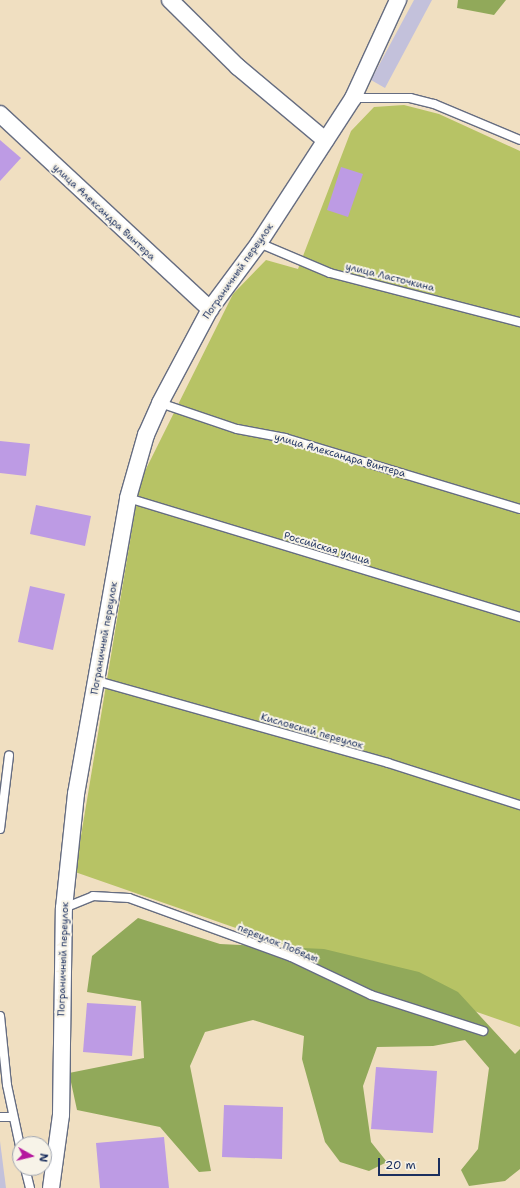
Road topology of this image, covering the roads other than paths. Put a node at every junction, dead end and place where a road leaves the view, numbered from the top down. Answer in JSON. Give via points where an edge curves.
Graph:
{"nodes":[{"id":1,"x":170,"y":0,"type":"edge"},
{"id":2,"x":398,"y":0,"type":"edge"},
{"id":3,"x":353,"y":98,"type":"junction"},
{"id":4,"x":0,"y":114,"type":"edge"},
{"id":5,"x":324,"y":140,"type":"junction"},
{"id":6,"x":520,"y":140,"type":"edge"},
{"id":7,"x":259,"y":243,"type":"junction"},
{"id":8,"x":210,"y":309,"type":"junction"},
{"id":9,"x":520,"y":322,"type":"edge"},
{"id":10,"x":160,"y":403,"type":"junction"},
{"id":11,"x":128,"y":498,"type":"junction"},
{"id":12,"x":520,"y":509,"type":"edge"},
{"id":13,"x":520,"y":617,"type":"edge"},
{"id":14,"x":97,"y":681,"type":"junction"},
{"id":15,"x":9,"y":756,"type":"dead end"},
{"id":16,"x":520,"y":805,"type":"edge"},
{"id":17,"x":0,"y":829,"type":"edge"},
{"id":18,"x":64,"y":908,"type":"junction"},
{"id":19,"x":0,"y":1016,"type":"edge"},
{"id":20,"x":483,"y":1031,"type":"dead end"},
{"id":21,"x":0,"y":1117,"type":"edge"},
{"id":22,"x":13,"y":1118,"type":"junction"},
{"id":23,"x":18,"y":1136,"type":"edge"},
{"id":24,"x":27,"y":1176,"type":"edge"},
{"id":25,"x":30,"y":1188,"type":"edge"},
{"id":26,"x":51,"y":1188,"type":"edge"}],
"edges":[{"from":1,"to":5,"type":"street","via":[[238,67]]},
{"from":2,"to":3,"type":"street","name":"Пограничный переулок"},
{"from":3,"to":5,"type":"street","name":"Пограничный переулок"},
{"from":3,"to":6,"type":"lane","via":[[410,98],[434,104]]},
{"from":4,"to":8,"type":"street","name":"улица Александра Винтера"},
{"from":5,"to":7,"type":"street","name":"Пограничный переулок"},
{"from":7,"to":8,"type":"street","name":"Пограничный переулок"},
{"from":7,"to":9,"type":"lane","name":"улица Ласточкина","via":[[330,272]]},
{"from":8,"to":10,"type":"street","name":"Пограничный переулок"},
{"from":10,"to":11,"type":"street","name":"Пограничный переулок","via":[[146,435]]},
{"from":10,"to":12,"type":"lane","name":"улица Александра Винтера","via":[[237,429],[285,438]]},
{"from":11,"to":13,"type":"lane","name":"Российская улица"},
{"from":11,"to":14,"type":"street","name":"Пограничный переулок"},
{"from":14,"to":16,"type":"lane","name":"Кисловский переулок","via":[[388,763]]},
{"from":14,"to":18,"type":"street","name":"Пограничный переулок","via":[[76,794]]},
{"from":15,"to":17,"type":"lane"},
{"from":18,"to":20,"type":"lane","name":"переулок Победы","via":[[93,896],[129,898],[291,957],[371,995]]},
{"from":18,"to":26,"type":"street","name":"Пограничный переулок","via":[[60,1115]]},
{"from":19,"to":22,"type":"lane"},
{"from":21,"to":22,"type":"lane"},
{"from":22,"to":23,"type":"lane"},
{"from":24,"to":25,"type":"lane"}]}
